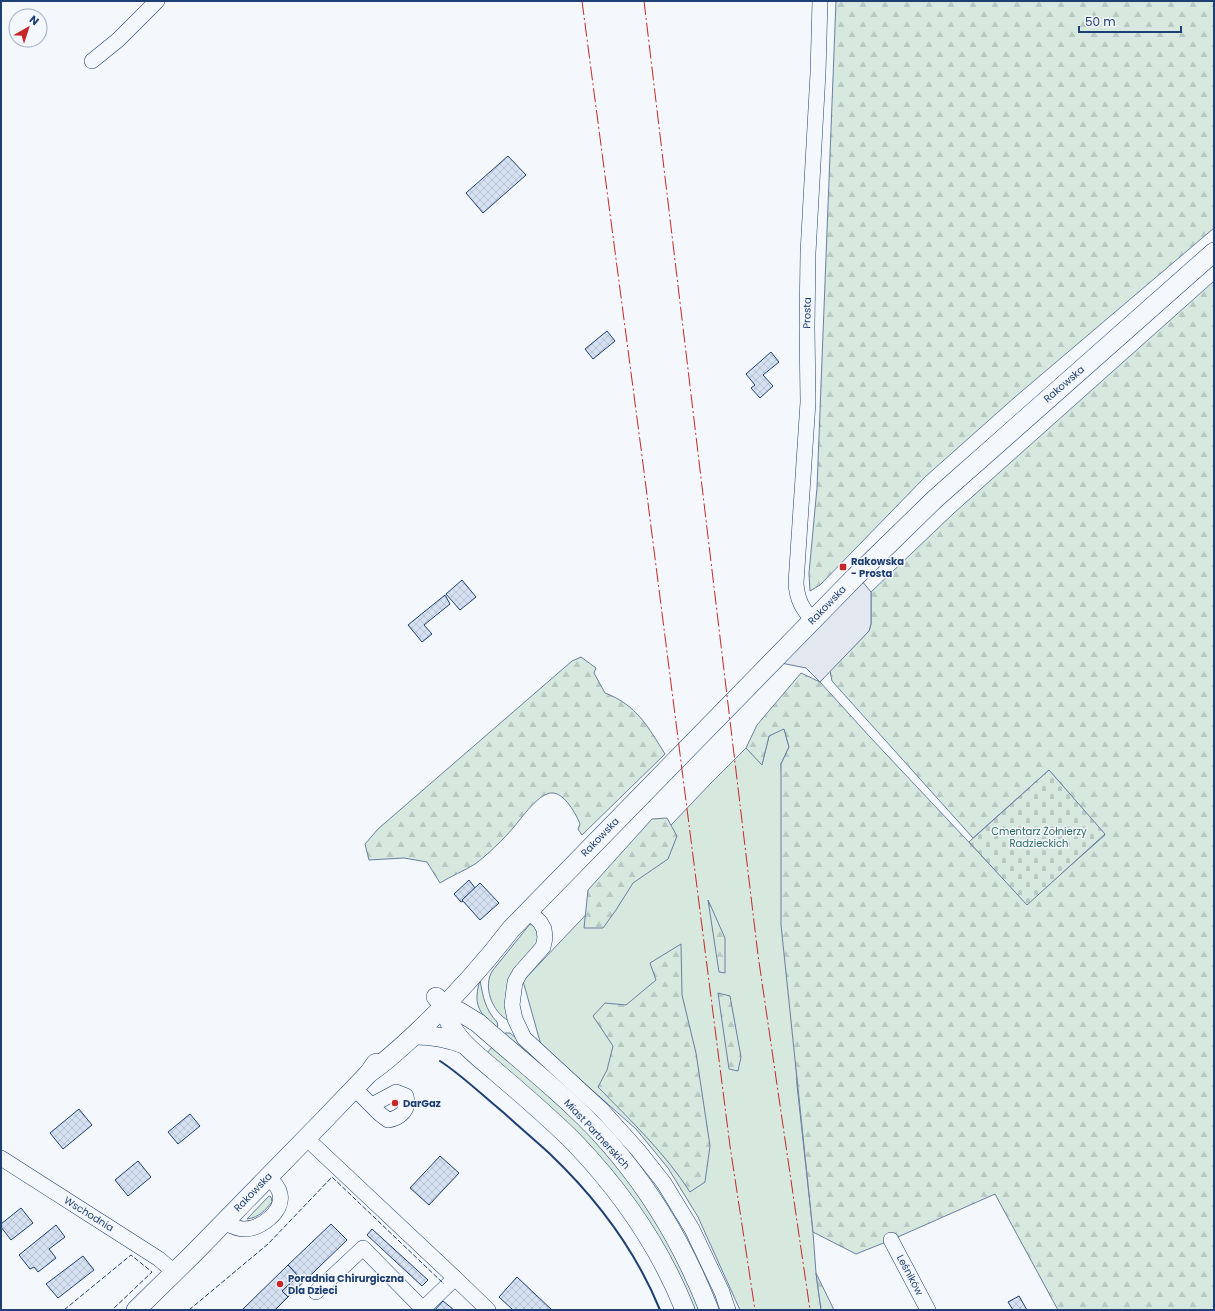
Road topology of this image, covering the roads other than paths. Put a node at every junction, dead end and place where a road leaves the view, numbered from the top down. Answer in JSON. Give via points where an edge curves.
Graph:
{"nodes":[{"id":1,"x":157,"y":1,"type":"edge"},
{"id":2,"x":820,"y":1,"type":"edge"},
{"id":3,"x":92,"y":61,"type":"dead end"},
{"id":4,"x":1214,"y":252,"type":"edge"},
{"id":5,"x":813,"y":620,"type":"junction"},
{"id":6,"x":528,"y":911,"type":"junction"},
{"id":7,"x":511,"y":928,"type":"junction"},
{"id":8,"x":471,"y":979,"type":"junction"},
{"id":9,"x":440,"y":1001,"type":"junction"},
{"id":10,"x":478,"y":1023,"type":"junction"},
{"id":11,"x":415,"y":1034,"type":"junction"},
{"id":12,"x":464,"y":1044,"type":"junction"},
{"id":13,"x":369,"y":1073,"type":"junction"},
{"id":14,"x":354,"y":1088,"type":"junction"},
{"id":15,"x":372,"y":1106,"type":"junction"},
{"id":16,"x":306,"y":1138,"type":"junction"},
{"id":17,"x":1,"y":1158,"type":"edge"},
{"id":18,"x":268,"y":1177,"type":"junction"},
{"id":19,"x":223,"y":1222,"type":"junction"},
{"id":20,"x":892,"y":1240,"type":"dead end"},
{"id":21,"x":174,"y":1272,"type":"junction"},
{"id":22,"x":455,"y":1278,"type":"junction"},
{"id":23,"x":316,"y":1292,"type":"dead end"},
{"id":24,"x":136,"y":1310,"type":"edge"},
{"id":25,"x":423,"y":1310,"type":"edge"},
{"id":26,"x":488,"y":1310,"type":"edge"},
{"id":27,"x":685,"y":1310,"type":"edge"},
{"id":28,"x":709,"y":1310,"type":"edge"},
{"id":29,"x":728,"y":1310,"type":"edge"},
{"id":30,"x":928,"y":1310,"type":"edge"}],
"edges":[{"from":1,"to":3,"type":"street","via":[[118,40]]},
{"from":2,"to":5,"type":"street","name":"Prosta","via":[[808,254],[808,402],[796,583],[798,600]]},
{"from":4,"to":5,"type":"main road","name":"Rakowska","via":[[935,499]]},
{"from":5,"to":6,"type":"main road","name":"Rakowska"},
{"from":6,"to":7,"type":"main road","name":"Rakowska"},
{"from":6,"to":29,"type":"street","via":[[540,922],[545,938],[543,946],[515,982],[512,1005],[524,1038],[602,1110],[664,1183],[692,1229]]},
{"from":7,"to":8,"type":"main road","name":"Rakowska"},
{"from":7,"to":9,"type":"main road","name":"Rakowska","via":[[480,951]]},
{"from":8,"to":9,"type":"main road","name":"Rakowska"},
{"from":8,"to":10,"type":"main road","name":"Miast Partnerskich","via":[[467,1000]]},
{"from":9,"to":10,"type":"main road","name":"Miast Partnerskich"},
{"from":9,"to":11,"type":"main road","name":"Rakowska"},
{"from":9,"to":12,"type":"main road","via":[[450,1024]]},
{"from":9,"to":13,"type":"main road","name":"Rakowska","via":[[385,1051]]},
{"from":10,"to":28,"type":"main road","name":"Miast Partnerskich","via":[[572,1106],[619,1155],[669,1226],[693,1270]]},
{"from":11,"to":12,"type":"main road","via":[[433,1035]]},
{"from":11,"to":13,"type":"main road","name":"Rakowska"},
{"from":12,"to":27,"type":"main road","via":[[551,1120],[612,1184],[655,1247]]},
{"from":13,"to":14,"type":"main road","name":"Rakowska"},
{"from":14,"to":15,"type":"street"},
{"from":14,"to":16,"type":"main road","name":"Rakowska"},
{"from":15,"to":15,"type":"street","via":[[396,1092],[406,1096],[408,1102],[401,1115],[388,1120]]},
{"from":16,"to":18,"type":"main road","name":"Rakowska"},
{"from":16,"to":22,"type":"street"},
{"from":17,"to":21,"type":"street","name":"Wschodnia"},
{"from":18,"to":19,"type":"main road","name":"Rakowska"},
{"from":18,"to":19,"type":"street","via":[[278,1188],[281,1196],[280,1203],[269,1218],[261,1225],[248,1229]]},
{"from":19,"to":21,"type":"main road","name":"Rakowska"},
{"from":20,"to":30,"type":"street","name":"Leśników"},
{"from":21,"to":24,"type":"main road","name":"Rakowska"},
{"from":22,"to":25,"type":"street"},
{"from":22,"to":26,"type":"street"},
{"from":23,"to":25,"type":"street","via":[[363,1248]]}]}
